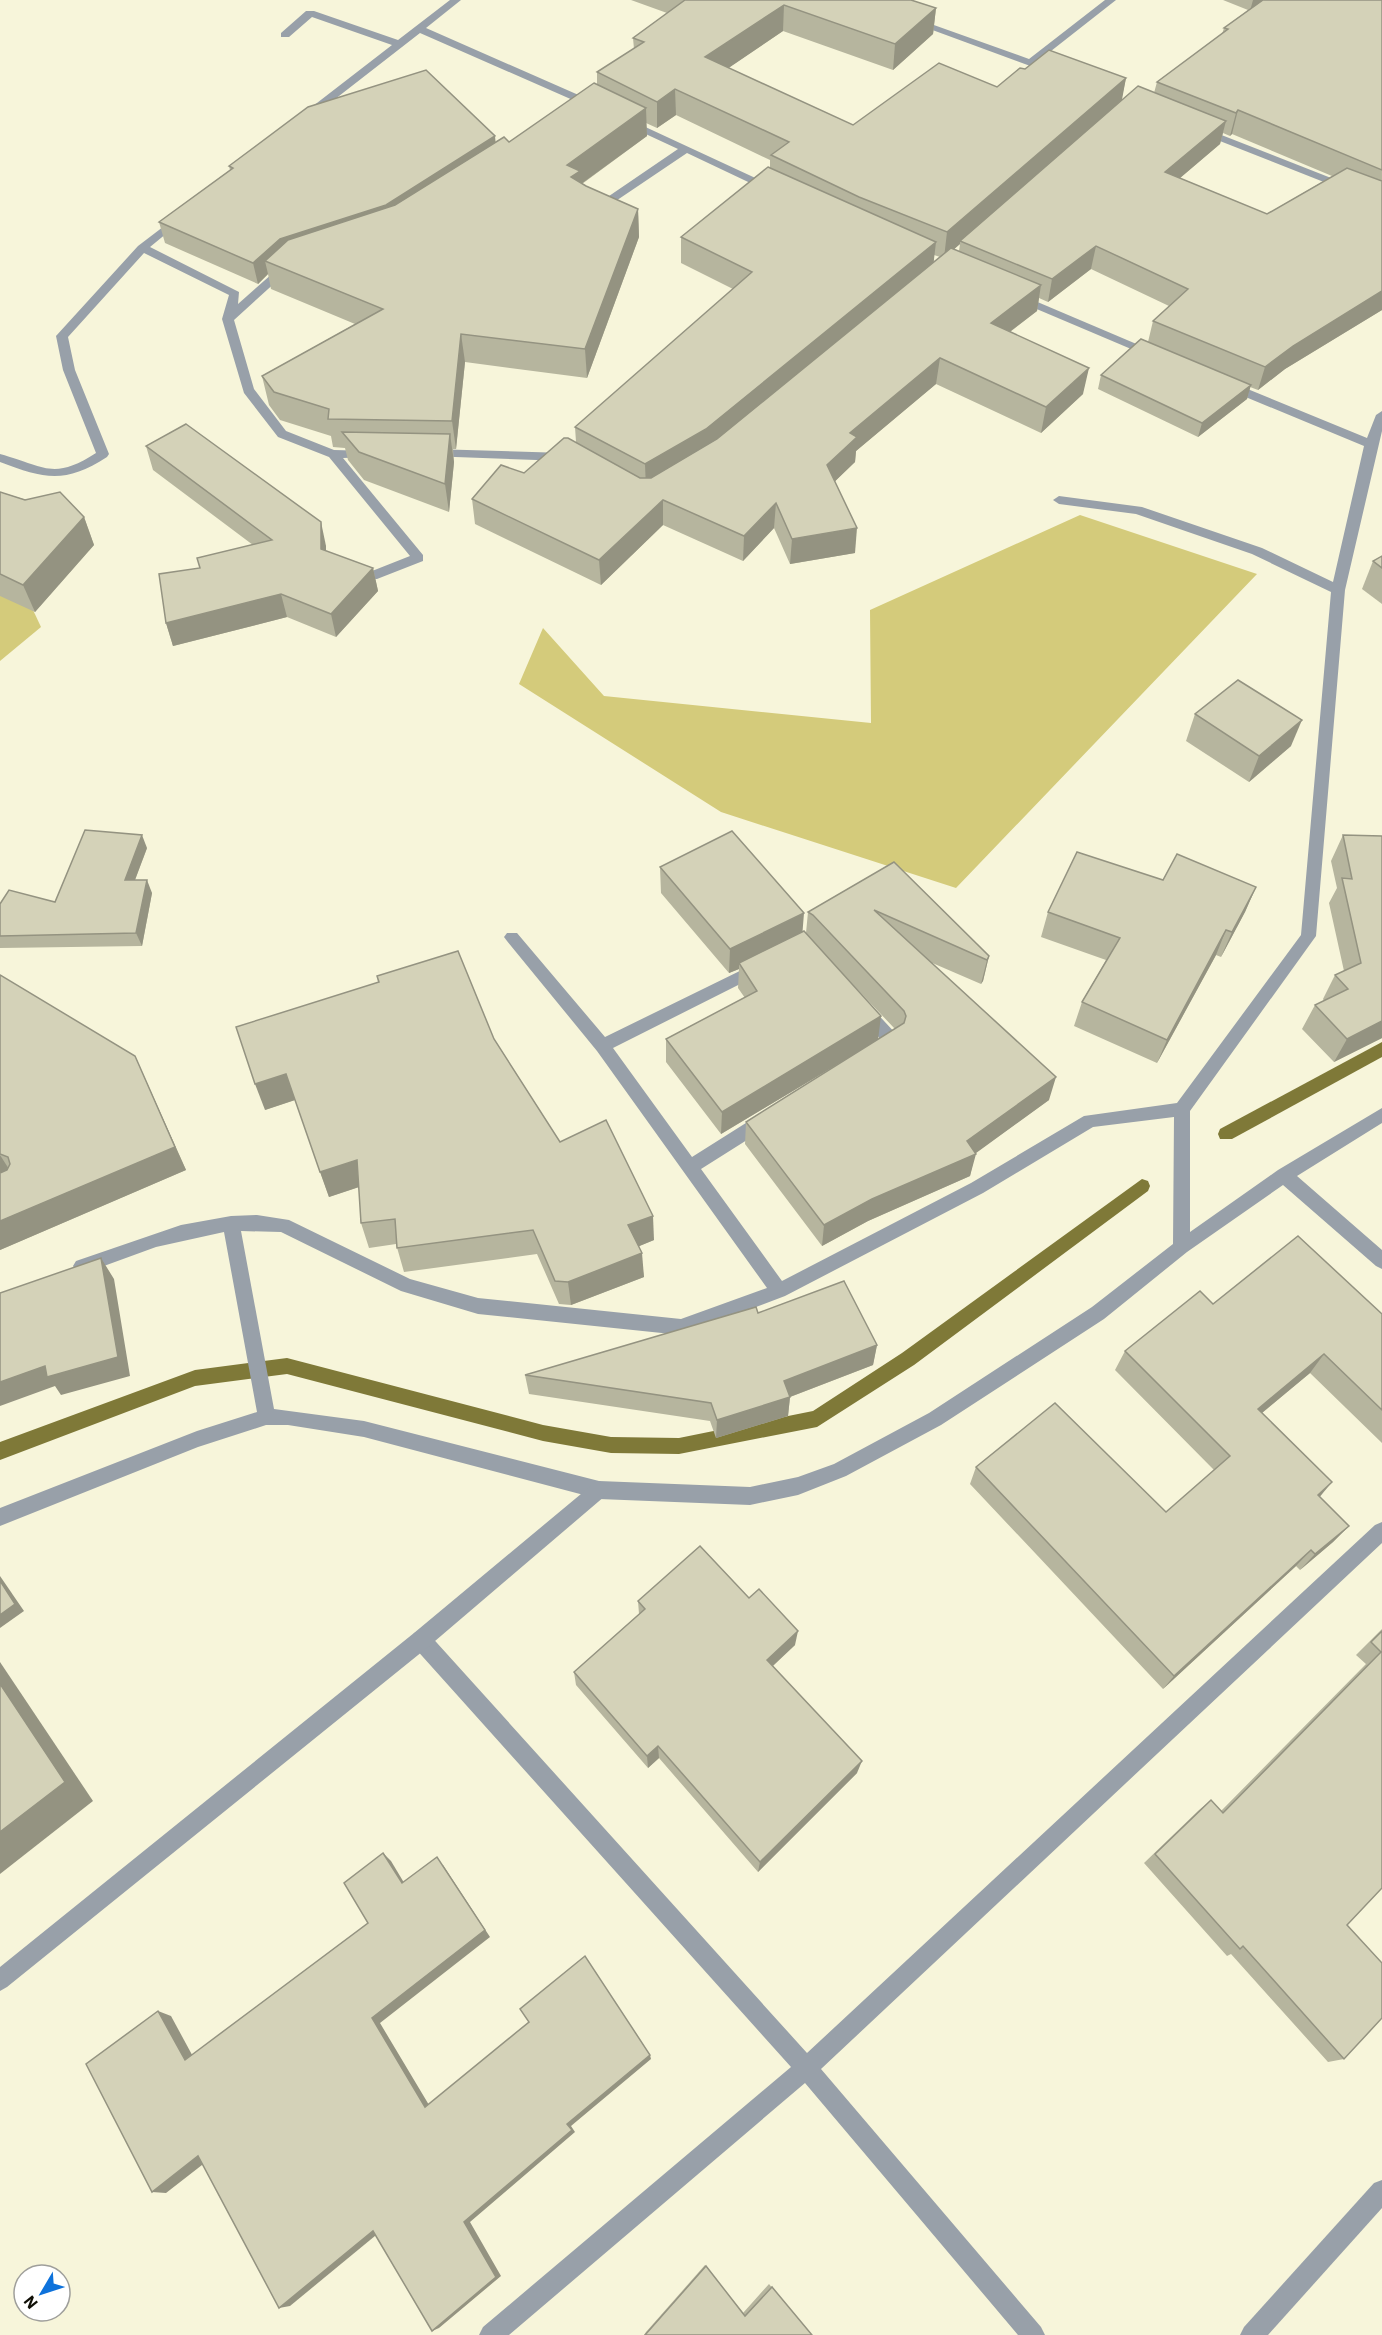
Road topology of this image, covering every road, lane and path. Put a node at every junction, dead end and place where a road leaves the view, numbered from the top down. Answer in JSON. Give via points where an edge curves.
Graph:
{"nodes":[{"id":1,"x":456,"y":0,"type":"edge"},
{"id":2,"x":1111,"y":0,"type":"edge"},
{"id":3,"x":899,"y":16,"type":"edge"},
{"id":4,"x":418,"y":29,"type":"junction"},
{"id":5,"x":285,"y":35,"type":"dead end"},
{"id":6,"x":399,"y":44,"type":"junction"},
{"id":7,"x":1030,"y":63,"type":"junction"},
{"id":8,"x":1061,"y":75,"type":"edge"},
{"id":9,"x":1187,"y":125,"type":"edge"},
{"id":10,"x":294,"y":126,"type":"edge"},
{"id":11,"x":686,"y":149,"type":"junction"},
{"id":12,"x":780,"y":193,"type":"edge"},
{"id":13,"x":1382,"y":202,"type":"edge"},
{"id":14,"x":186,"y":212,"type":"edge"},
{"id":15,"x":593,"y":212,"type":"edge"},
{"id":16,"x":142,"y":248,"type":"junction"},
{"id":17,"x":300,"y":261,"type":"edge"},
{"id":18,"x":1009,"y":294,"type":"edge"},
{"id":19,"x":228,"y":319,"type":"junction"},
{"id":20,"x":1163,"y":358,"type":"edge"},
{"id":21,"x":1218,"y":381,"type":"edge"},
{"id":22,"x":1382,"y":415,"type":"edge"},
{"id":23,"x":1371,"y":444,"type":"junction"},
{"id":24,"x":422,"y":453,"type":"edge"},
{"id":25,"x":333,"y":454,"type":"junction"},
{"id":26,"x":378,"y":454,"type":"edge"},
{"id":27,"x":0,"y":458,"type":"edge"},
{"id":28,"x":581,"y":462,"type":"edge"},
{"id":29,"x":1059,"y":500,"type":"dead end"},
{"id":30,"x":372,"y":576,"type":"edge"},
{"id":31,"x":1338,"y":590,"type":"junction"},
{"id":32,"x":512,"y":937,"type":"dead end"},
{"id":33,"x":772,"y":961,"type":"edge"},
{"id":34,"x":852,"y":997,"type":"edge"},
{"id":35,"x":603,"y":1046,"type":"junction"},
{"id":36,"x":872,"y":1053,"type":"edge"},
{"id":37,"x":1182,"y":1109,"type":"junction"},
{"id":38,"x":781,"y":1110,"type":"edge"},
{"id":39,"x":1382,"y":1115,"type":"edge"},
{"id":40,"x":691,"y":1166,"type":"junction"},
{"id":41,"x":1284,"y":1175,"type":"junction"},
{"id":42,"x":231,"y":1223,"type":"junction"},
{"id":43,"x":1181,"y":1247,"type":"junction"},
{"id":44,"x":1382,"y":1261,"type":"edge"},
{"id":45,"x":66,"y":1272,"type":"edge"},
{"id":46,"x":779,"y":1291,"type":"junction"},
{"id":47,"x":266,"y":1417,"type":"junction"},
{"id":48,"x":599,"y":1490,"type":"junction"},
{"id":49,"x":0,"y":1517,"type":"edge"},
{"id":50,"x":1382,"y":1532,"type":"edge"},
{"id":51,"x":421,"y":1640,"type":"junction"},
{"id":52,"x":0,"y":1980,"type":"edge"},
{"id":53,"x":806,"y":2068,"type":"junction"},
{"id":54,"x":1382,"y":2191,"type":"edge"},
{"id":55,"x":491,"y":2335,"type":"edge"},
{"id":56,"x":1033,"y":2335,"type":"edge"},
{"id":57,"x":1252,"y":2335,"type":"edge"}],
"edges":[{"from":1,"to":4,"type":"street"},
{"from":2,"to":7,"type":"street"},
{"from":3,"to":7,"type":"street"},
{"from":4,"to":6,"type":"street"},
{"from":4,"to":11,"type":"street"},
{"from":5,"to":6,"type":"street","via":[[310,13]]},
{"from":6,"to":10,"type":"street"},
{"from":7,"to":8,"type":"street"},
{"from":9,"to":13,"type":"street"},
{"from":11,"to":12,"type":"street"},
{"from":11,"to":15,"type":"street"},
{"from":14,"to":16,"type":"street"},
{"from":16,"to":19,"type":"street","via":[[235,294]]},
{"from":16,"to":27,"type":"street","via":[[62,336],[69,370],[103,454],[80,470],[51,476]]},
{"from":17,"to":19,"type":"street","via":[[289,264]]},
{"from":18,"to":20,"type":"street"},
{"from":19,"to":25,"type":"street","via":[[248,390],[282,434]]},
{"from":21,"to":23,"type":"street"},
{"from":22,"to":23,"type":"street"},
{"from":23,"to":31,"type":"street"},
{"from":24,"to":28,"type":"street","via":[[572,457]]},
{"from":25,"to":26,"type":"street"},
{"from":25,"to":30,"type":"street","via":[[417,558]]},
{"from":29,"to":31,"type":"street","via":[[1137,510],[1257,552]]},
{"from":31,"to":37,"type":"street","via":[[1308,936]]},
{"from":32,"to":35,"type":"street"},
{"from":33,"to":35,"type":"street"},
{"from":34,"to":36,"type":"street","via":[[892,1041]]},
{"from":35,"to":40,"type":"street"},
{"from":37,"to":43,"type":"street"},
{"from":37,"to":46,"type":"street","via":[[1090,1121],[977,1188]]},
{"from":38,"to":40,"type":"street"},
{"from":39,"to":41,"type":"street"},
{"from":40,"to":46,"type":"street"},
{"from":41,"to":43,"type":"street"},
{"from":41,"to":44,"type":"street"},
{"from":42,"to":45,"type":"street","via":[[166,1237]]},
{"from":42,"to":46,"type":"street","via":[[283,1226],[407,1286],[478,1306],[518,1312],[681,1327]]},
{"from":42,"to":47,"type":"street"},
{"from":43,"to":48,"type":"street","via":[[1098,1313],[935,1419],[840,1470],[798,1486],[750,1496]]},
{"from":47,"to":48,"type":"street","via":[[364,1429]]},
{"from":47,"to":49,"type":"street","via":[[197,1439]]},
{"from":48,"to":51,"type":"street"},
{"from":50,"to":53,"type":"street"},
{"from":51,"to":52,"type":"street"},
{"from":51,"to":53,"type":"street"},
{"from":53,"to":55,"type":"street"},
{"from":53,"to":56,"type":"street"},
{"from":54,"to":57,"type":"street"}]}
